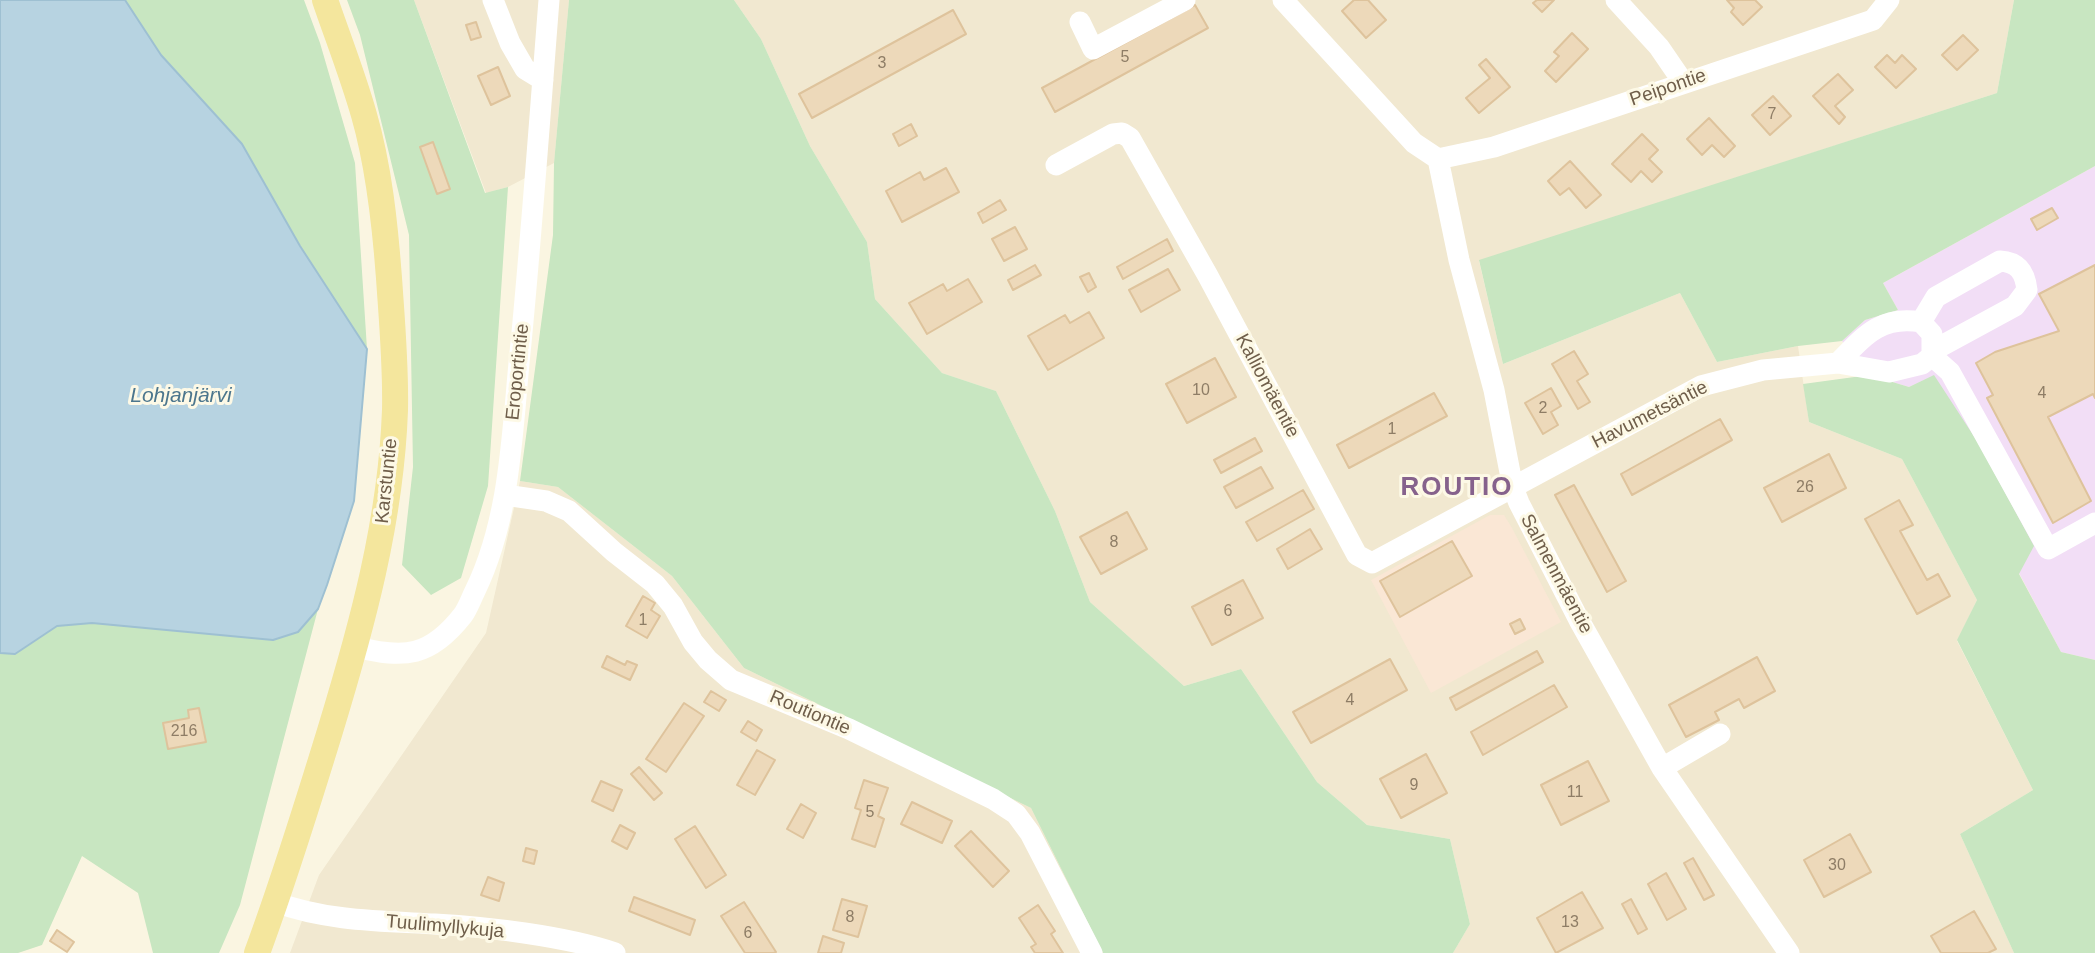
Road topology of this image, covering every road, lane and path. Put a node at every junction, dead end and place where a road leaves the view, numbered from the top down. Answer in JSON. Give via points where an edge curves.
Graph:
{"nodes":[{"id":1,"x":325,"y":0,"type":"edge"},
{"id":2,"x":493,"y":0,"type":"edge"},
{"id":3,"x":549,"y":0,"type":"edge"},
{"id":4,"x":1185,"y":0,"type":"edge"},
{"id":5,"x":1283,"y":0,"type":"edge"},
{"id":6,"x":1616,"y":0,"type":"edge"},
{"id":7,"x":1889,"y":0,"type":"edge"},
{"id":8,"x":1080,"y":22,"type":"dead end"},
{"id":9,"x":543,"y":80,"type":"junction"},
{"id":10,"x":1683,"y":82,"type":"junction"},
{"id":11,"x":1437,"y":159,"type":"junction"},
{"id":12,"x":1056,"y":165,"type":"dead end"},
{"id":13,"x":1921,"y":322,"type":"junction"},
{"id":14,"x":1933,"y":353,"type":"junction"},
{"id":15,"x":1838,"y":363,"type":"junction"},
{"id":16,"x":1513,"y":488,"type":"junction"},
{"id":17,"x":505,"y":495,"type":"junction"},
{"id":18,"x":2095,"y":523,"type":"edge"},
{"id":19,"x":356,"y":647,"type":"junction"},
{"id":20,"x":1720,"y":734,"type":"dead end"},
{"id":21,"x":1662,"y":768,"type":"junction"},
{"id":22,"x":275,"y":902,"type":"junction"},
{"id":23,"x":257,"y":953,"type":"edge"},
{"id":24,"x":615,"y":953,"type":"edge"},
{"id":25,"x":1092,"y":953,"type":"edge"},
{"id":26,"x":1789,"y":953,"type":"edge"}],
"edges":[{"from":1,"to":19,"type":"main road","name":"Karstuntie","via":[[365,117],[387,255],[393,337],[395,411],[388,478],[379,549]]},
{"from":2,"to":9,"type":"street","via":[[525,69]]},
{"from":3,"to":9,"type":"street","name":"Eroportintie"},
{"from":4,"to":8,"type":"street","via":[[1093,49]]},
{"from":5,"to":11,"type":"street","via":[[1414,143]]},
{"from":6,"to":10,"type":"street","via":[[1659,47]]},
{"from":7,"to":10,"type":"street","name":"Peipontie","via":[[1873,20]]},
{"from":9,"to":17,"type":"street","name":"Eroportintie"},
{"from":10,"to":11,"type":"street","name":"Peipontie","via":[[1494,147]]},
{"from":11,"to":16,"type":"street","name":"Salmenmäentie","via":[[1494,390]]},
{"from":12,"to":16,"type":"street","name":"Kalliomäentie","via":[[1112,134],[1130,138],[1357,555],[1372,563]]},
{"from":13,"to":14,"type":"street","via":[[1932,334]]},
{"from":13,"to":14,"type":"street","name":"Havumetsäntie","via":[[1936,297],[2000,261],[2014,264],[2026,279],[2027,290],[2015,306]]},
{"from":13,"to":15,"type":"street","via":[[1883,325]]},
{"from":14,"to":15,"type":"street","name":"Havumetsäntie","via":[[1922,365],[1889,372]]},
{"from":14,"to":18,"type":"street","via":[[1950,372],[2048,549]]},
{"from":15,"to":16,"type":"street","name":"Havumetsäntie","via":[[1763,370],[1701,386]]},
{"from":16,"to":21,"type":"street","name":"Salmenmäentie","via":[[1579,620]]},
{"from":17,"to":19,"type":"street","name":"Eroportintie","via":[[488,565],[464,613],[443,636],[414,653],[379,653]]},
{"from":17,"to":25,"type":"street","name":"Routiontie","via":[[546,501],[569,511],[655,584],[693,642],[731,680],[849,729],[1016,814]]},
{"from":19,"to":22,"type":"main road","name":"Karstuntie"},
{"from":20,"to":21,"type":"street"},
{"from":21,"to":26,"type":"street","name":"Salmenmäentie"},
{"from":22,"to":23,"type":"main road","name":"Karstuntie"},
{"from":22,"to":24,"type":"street","name":"Tuulimyllykuja","via":[[302,912],[450,925]]}]}
